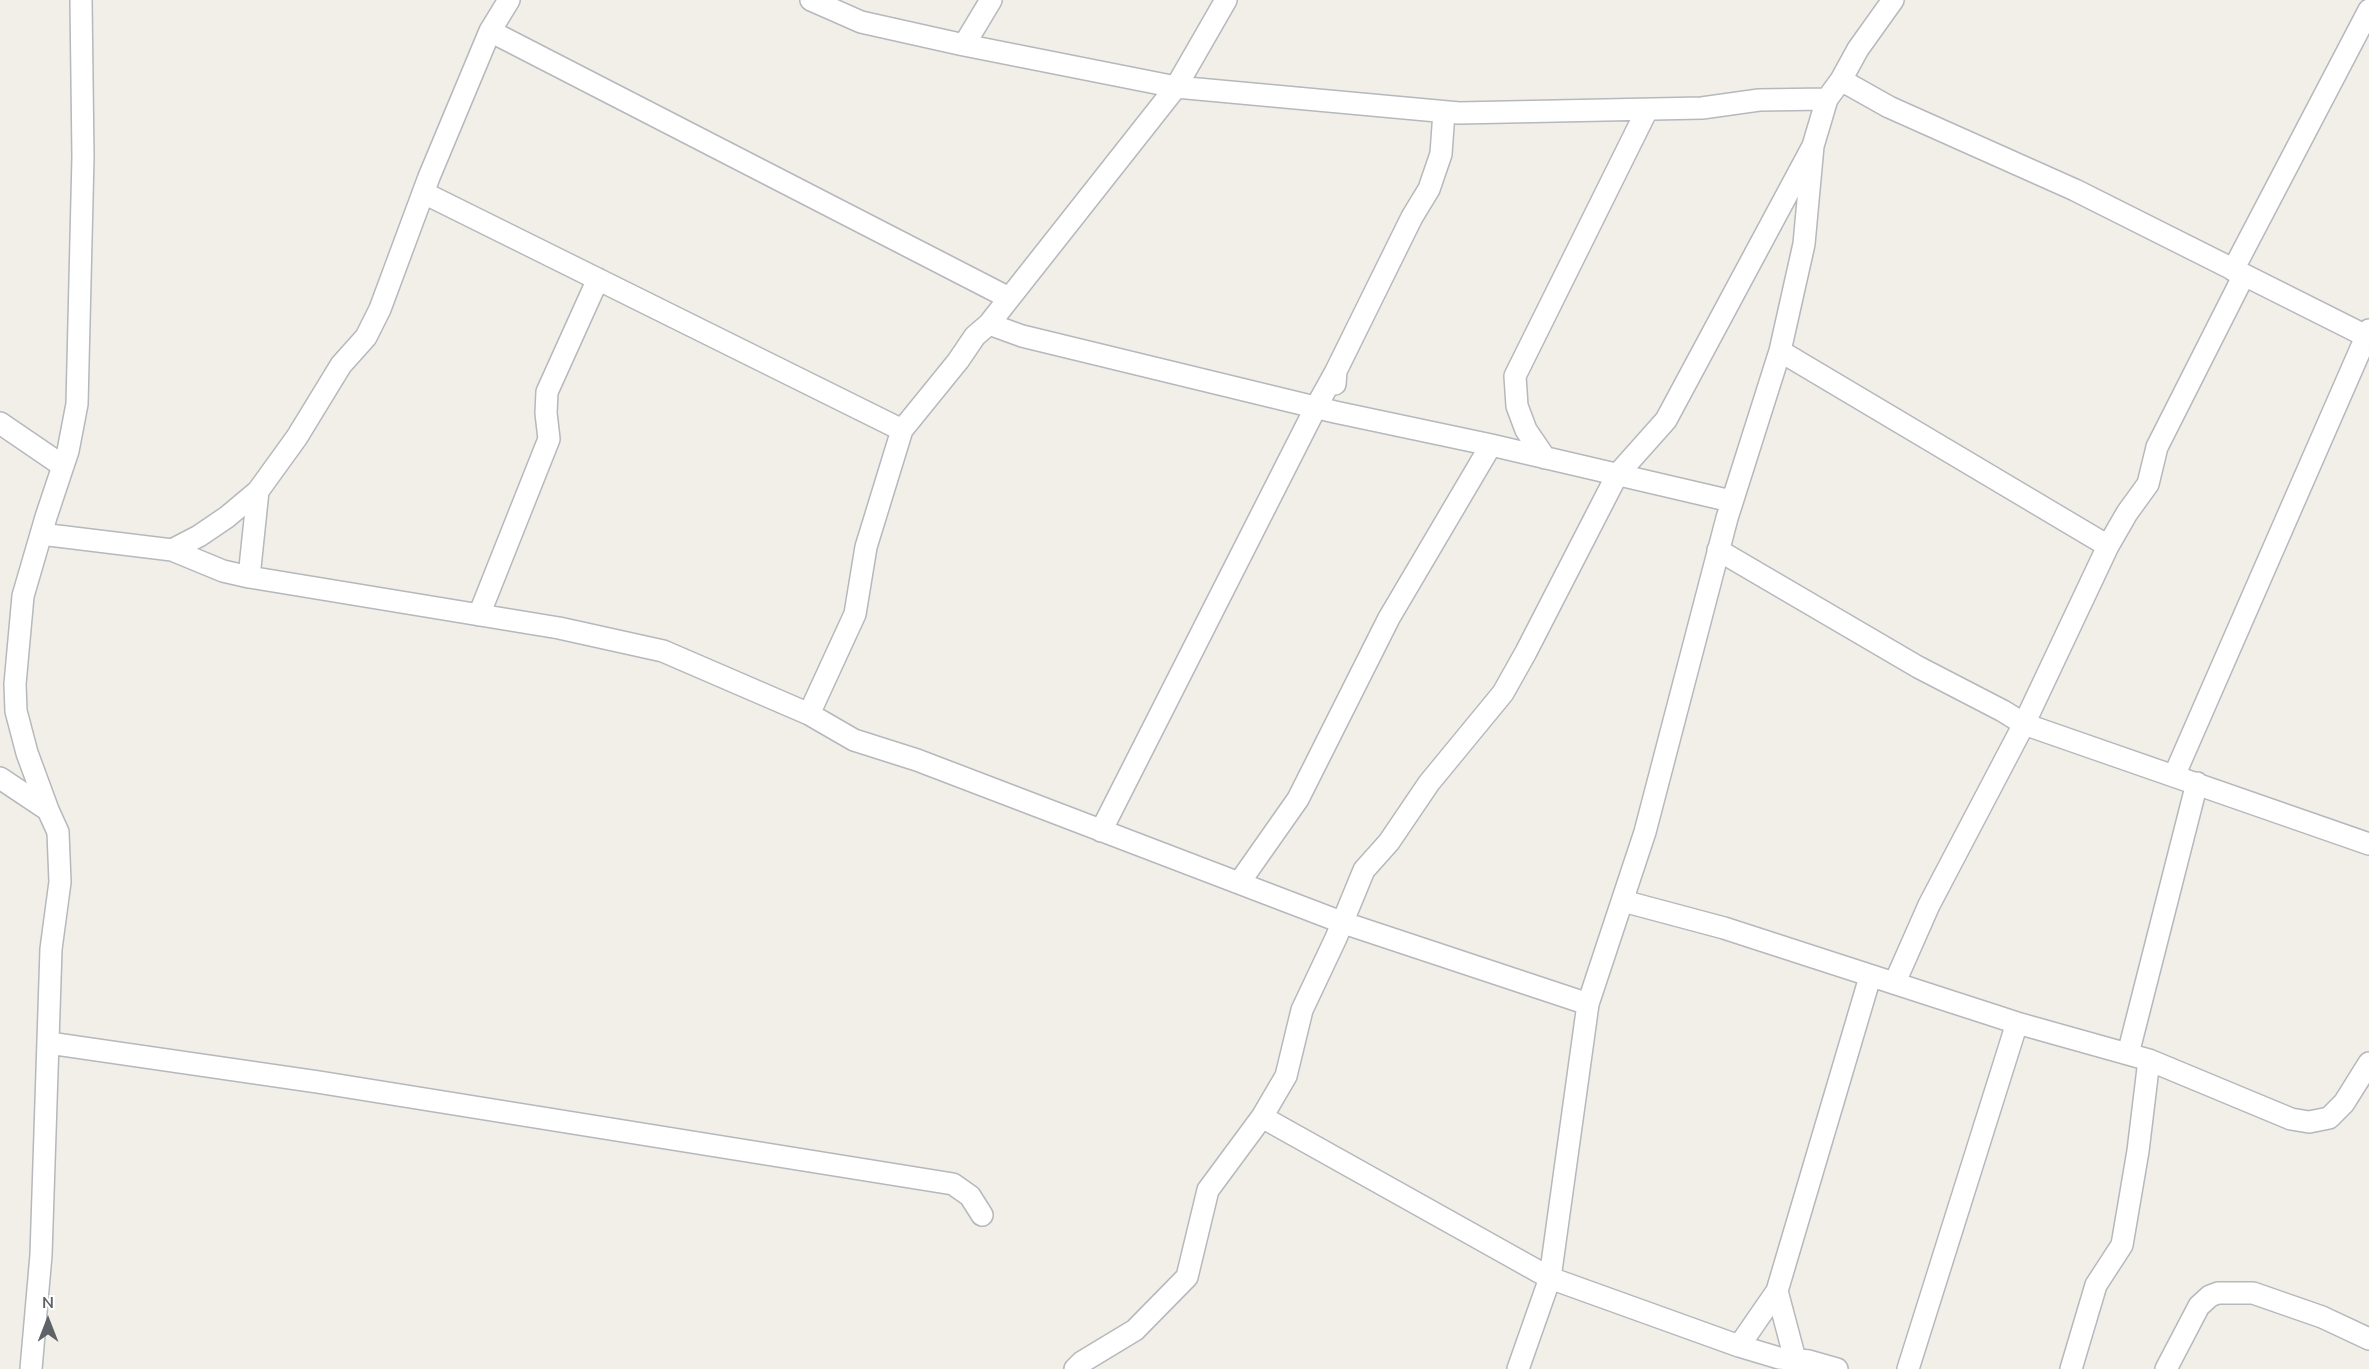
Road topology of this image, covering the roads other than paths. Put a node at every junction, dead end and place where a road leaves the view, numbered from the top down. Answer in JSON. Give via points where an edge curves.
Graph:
{"nodes":[{"id":1,"x":81,"y":0,"type":"edge"},
{"id":2,"x":509,"y":0,"type":"edge"},
{"id":3,"x":811,"y":0,"type":"edge"},
{"id":4,"x":991,"y":0,"type":"edge"},
{"id":5,"x":1226,"y":0,"type":"edge"},
{"id":6,"x":1893,"y":0,"type":"edge"},
{"id":7,"x":2369,"y":10,"type":"edge"},
{"id":8,"x":490,"y":31,"type":"junction"},
{"id":9,"x":964,"y":45,"type":"junction"},
{"id":10,"x":1841,"y":80,"type":"junction"},
{"id":11,"x":1176,"y":87,"type":"junction"},
{"id":12,"x":1827,"y":99,"type":"junction"},
{"id":13,"x":1647,"y":110,"type":"junction"},
{"id":14,"x":1444,"y":112,"type":"junction"},
{"id":15,"x":1813,"y":146,"type":"junction"},
{"id":16,"x":424,"y":193,"type":"junction"},
{"id":17,"x":2239,"y":273,"type":"junction"},
{"id":18,"x":598,"y":279,"type":"junction"},
{"id":19,"x":1009,"y":298,"type":"junction"},
{"id":20,"x":989,"y":324,"type":"junction"},
{"id":21,"x":2367,"y":333,"type":"edge"},
{"id":22,"x":1780,"y":351,"type":"junction"},
{"id":23,"x":1325,"y":409,"type":"junction"},
{"id":24,"x":0,"y":423,"type":"edge"},
{"id":25,"x":902,"y":430,"type":"junction"},
{"id":26,"x":1491,"y":445,"type":"junction"},
{"id":27,"x":1545,"y":458,"type":"junction"},
{"id":28,"x":63,"y":466,"type":"junction"},
{"id":29,"x":1617,"y":475,"type":"junction"},
{"id":30,"x":258,"y":491,"type":"junction"},
{"id":31,"x":1731,"y":501,"type":"junction"},
{"id":32,"x":41,"y":534,"type":"junction"},
{"id":33,"x":2108,"y":546,"type":"junction"},
{"id":34,"x":172,"y":550,"type":"junction"},
{"id":35,"x":1718,"y":550,"type":"junction"},
{"id":36,"x":249,"y":577,"type":"junction"},
{"id":37,"x":479,"y":615,"type":"junction"},
{"id":38,"x":809,"y":714,"type":"junction"},
{"id":39,"x":2024,"y":724,"type":"junction"},
{"id":40,"x":2174,"y":776,"type":"junction"},
{"id":41,"x":0,"y":778,"type":"edge"},
{"id":42,"x":2197,"y":783,"type":"junction"},
{"id":43,"x":48,"y":810,"type":"junction"},
{"id":44,"x":1101,"y":831,"type":"junction"},
{"id":45,"x":2369,"y":844,"type":"edge"},
{"id":46,"x":1239,"y":883,"type":"junction"},
{"id":47,"x":1623,"y":901,"type":"junction"},
{"id":48,"x":1341,"y":922,"type":"junction"},
{"id":49,"x":1870,"y":977,"type":"junction"},
{"id":50,"x":1894,"y":982,"type":"junction"},
{"id":51,"x":1588,"y":1004,"type":"junction"},
{"id":52,"x":2018,"y":1023,"type":"junction"},
{"id":53,"x":49,"y":1042,"type":"junction"},
{"id":54,"x":2128,"y":1054,"type":"junction"},
{"id":55,"x":2149,"y":1060,"type":"junction"},
{"id":56,"x":2369,"y":1063,"type":"edge"},
{"id":57,"x":1262,"y":1118,"type":"junction"},
{"id":58,"x":982,"y":1215,"type":"dead end"},
{"id":59,"x":1550,"y":1278,"type":"junction"},
{"id":60,"x":1777,"y":1291,"type":"junction"},
{"id":61,"x":2369,"y":1339,"type":"edge"},
{"id":62,"x":1739,"y":1346,"type":"junction"},
{"id":63,"x":1795,"y":1359,"type":"junction"},
{"id":64,"x":1521,"y":1368,"type":"edge"},
{"id":65,"x":32,"y":1369,"type":"edge"},
{"id":66,"x":1076,"y":1369,"type":"edge"},
{"id":67,"x":1837,"y":1369,"type":"edge"},
{"id":68,"x":1908,"y":1369,"type":"edge"},
{"id":69,"x":2071,"y":1369,"type":"edge"},
{"id":70,"x":2166,"y":1369,"type":"edge"}],
"edges":[{"from":1,"to":28,"type":"street","via":[[83,157],[77,404]]},
{"from":2,"to":8,"type":"street"},
{"from":3,"to":9,"type":"street","via":[[861,22]]},
{"from":4,"to":9,"type":"street"},
{"from":5,"to":11,"type":"street"},
{"from":6,"to":10,"type":"street"},
{"from":7,"to":17,"type":"street"},
{"from":8,"to":16,"type":"street"},
{"from":8,"to":19,"type":"street"},
{"from":9,"to":11,"type":"street"},
{"from":10,"to":12,"type":"street"},
{"from":10,"to":17,"type":"street","via":[[1889,107],[2075,190]]},
{"from":11,"to":14,"type":"street"},
{"from":11,"to":19,"type":"street"},
{"from":12,"to":13,"type":"street","via":[[1760,100]]},
{"from":12,"to":15,"type":"street"},
{"from":13,"to":14,"type":"street"},
{"from":13,"to":27,"type":"street","via":[[1515,376],[1517,406],[1526,430]]},
{"from":14,"to":23,"type":"street","via":[[1440,154],[1429,189],[1336,371]]},
{"from":15,"to":22,"type":"street","via":[[1804,244]]},
{"from":15,"to":29,"type":"street","via":[[1666,420]]},
{"from":16,"to":18,"type":"street"},
{"from":16,"to":30,"type":"street","via":[[381,309],[366,337],[340,366]]},
{"from":17,"to":21,"type":"street"},
{"from":17,"to":33,"type":"street","via":[[2157,447],[2148,484]]},
{"from":18,"to":25,"type":"street"},
{"from":18,"to":37,"type":"street","via":[[547,392],[549,439]]},
{"from":19,"to":20,"type":"street"},
{"from":20,"to":23,"type":"street","via":[[1022,336]]},
{"from":20,"to":25,"type":"street","via":[[975,336]]},
{"from":21,"to":40,"type":"street"},
{"from":22,"to":31,"type":"street"},
{"from":22,"to":33,"type":"street"},
{"from":23,"to":26,"type":"street"},
{"from":23,"to":44,"type":"street"},
{"from":24,"to":28,"type":"street"},
{"from":25,"to":38,"type":"street","via":[[866,547],[855,614]]},
{"from":26,"to":27,"type":"street"},
{"from":26,"to":46,"type":"street","via":[[1389,618],[1298,799]]},
{"from":27,"to":29,"type":"street"},
{"from":28,"to":32,"type":"street"},
{"from":29,"to":31,"type":"street"},
{"from":29,"to":48,"type":"street","via":[[1503,693],[1364,870]]},
{"from":30,"to":34,"type":"street","via":[[200,536]]},
{"from":30,"to":36,"type":"street"},
{"from":31,"to":35,"type":"street"},
{"from":32,"to":34,"type":"street"},
{"from":32,"to":43,"type":"street","via":[[23,596],[15,702],[27,753]]},
{"from":33,"to":39,"type":"street"},
{"from":34,"to":36,"type":"street"},
{"from":35,"to":39,"type":"street"},
{"from":35,"to":47,"type":"street","via":[[1645,832]]},
{"from":36,"to":37,"type":"street"},
{"from":37,"to":38,"type":"street","via":[[663,651]]},
{"from":38,"to":44,"type":"street","via":[[854,740],[917,760]]},
{"from":39,"to":40,"type":"street"},
{"from":39,"to":50,"type":"street","via":[[1929,905]]},
{"from":40,"to":42,"type":"street"},
{"from":41,"to":43,"type":"street"},
{"from":42,"to":45,"type":"street"},
{"from":42,"to":54,"type":"street"},
{"from":43,"to":53,"type":"street","via":[[58,832],[60,882],[51,949]]},
{"from":44,"to":46,"type":"street"},
{"from":46,"to":48,"type":"street"},
{"from":47,"to":49,"type":"street","via":[[1724,928]]},
{"from":47,"to":51,"type":"street"},
{"from":48,"to":51,"type":"street"},
{"from":48,"to":57,"type":"street","via":[[1302,1010],[1286,1076]]},
{"from":49,"to":50,"type":"street"},
{"from":49,"to":60,"type":"street"},
{"from":50,"to":52,"type":"street"},
{"from":51,"to":59,"type":"street"},
{"from":52,"to":54,"type":"street"},
{"from":52,"to":68,"type":"street"},
{"from":53,"to":58,"type":"street","via":[[953,1184],[970,1196]]},
{"from":53,"to":65,"type":"street","via":[[41,1255]]},
{"from":54,"to":55,"type":"street"},
{"from":55,"to":56,"type":"street","via":[[2291,1119],[2309,1122],[2329,1118],[2344,1103]]},
{"from":55,"to":69,"type":"street","via":[[2122,1245],[2096,1285]]},
{"from":57,"to":59,"type":"street"},
{"from":57,"to":66,"type":"street","via":[[1208,1190],[1187,1277],[1135,1330]]},
{"from":59,"to":62,"type":"street"},
{"from":59,"to":64,"type":"street"},
{"from":60,"to":62,"type":"street"},
{"from":60,"to":63,"type":"street"},
{"from":61,"to":70,"type":"street","via":[[2322,1317],[2253,1293],[2218,1293],[2199,1306]]},
{"from":62,"to":63,"type":"street"},
{"from":63,"to":67,"type":"street"}]}
